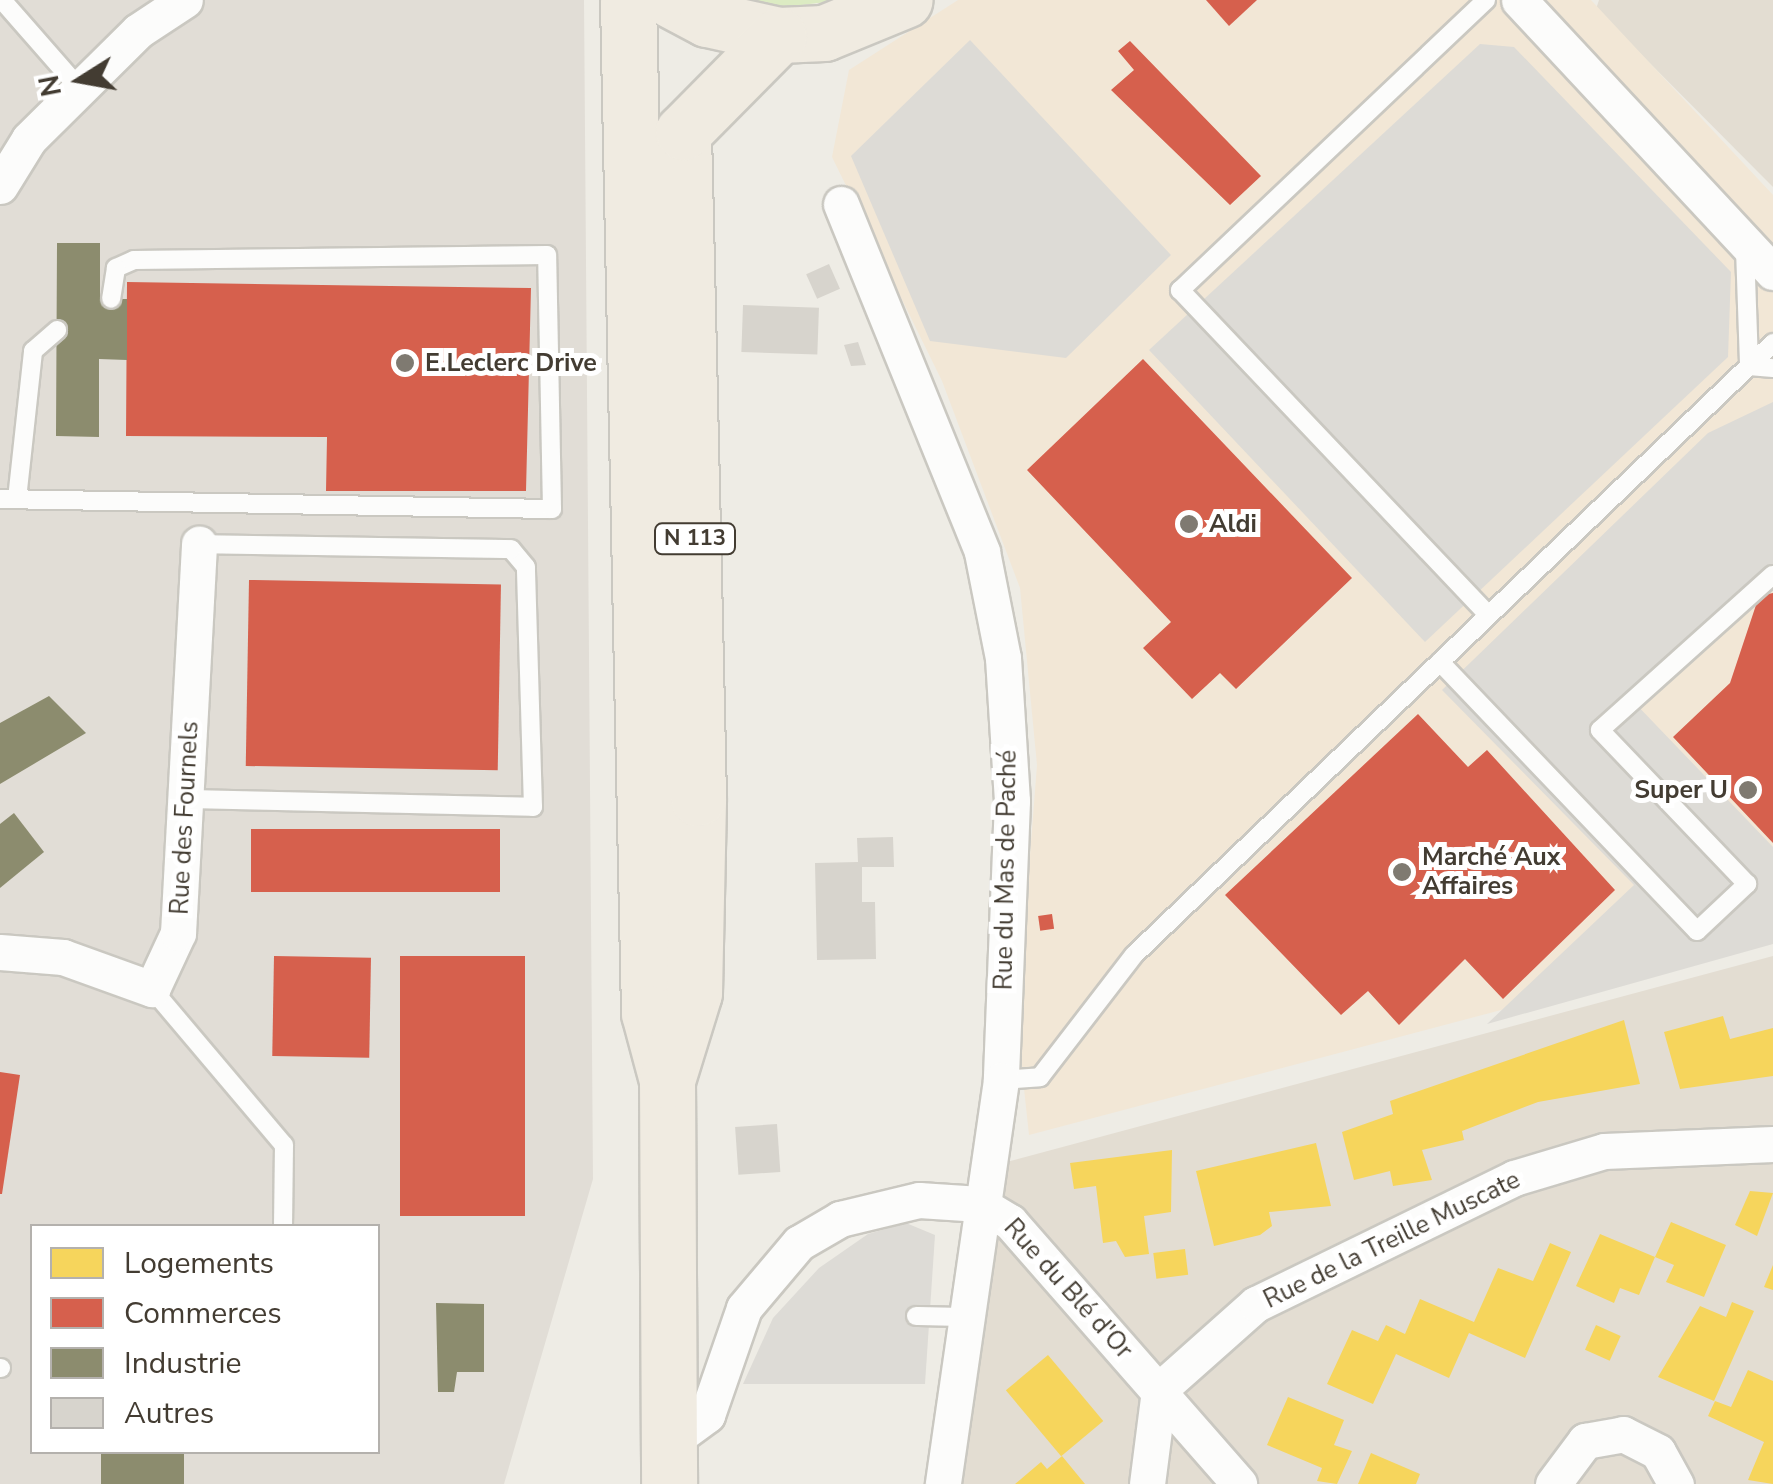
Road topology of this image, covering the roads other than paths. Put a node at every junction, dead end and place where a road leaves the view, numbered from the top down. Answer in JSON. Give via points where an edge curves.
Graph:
{"nodes":[{"id":1,"x":2,"y":0,"type":"edge"},
{"id":2,"x":184,"y":0,"type":"edge"},
{"id":3,"x":628,"y":0,"type":"edge"},
{"id":4,"x":672,"y":0,"type":"edge"},
{"id":5,"x":906,"y":0,"type":"edge"},
{"id":6,"x":1486,"y":0,"type":"edge"},
{"id":7,"x":1520,"y":0,"type":"edge"},
{"id":8,"x":779,"y":35,"type":"junction"},
{"id":9,"x":80,"y":89,"type":"junction"},
{"id":10,"x":0,"y":186,"type":"edge"},
{"id":11,"x":841,"y":204,"type":"dead end"},
{"id":12,"x":1742,"y":239,"type":"junction"},
{"id":13,"x":1773,"y":272,"type":"edge"},
{"id":14,"x":110,"y":298,"type":"dead end"},
{"id":15,"x":57,"y":330,"type":"dead end"},
{"id":16,"x":1773,"y":343,"type":"edge"},
{"id":17,"x":1749,"y":366,"type":"junction"},
{"id":18,"x":1773,"y":368,"type":"edge"},
{"id":19,"x":8,"y":499,"type":"edge"},
{"id":20,"x":200,"y":544,"type":"joint"},
{"id":21,"x":1773,"y":575,"type":"edge"},
{"id":22,"x":1488,"y":615,"type":"junction"},
{"id":23,"x":1440,"y":662,"type":"junction"},
{"id":24,"x":187,"y":798,"type":"junction"},
{"id":25,"x":0,"y":952,"type":"edge"},
{"id":26,"x":152,"y":989,"type":"junction"},
{"id":27,"x":667,"y":1080,"type":"junction"},
{"id":28,"x":1001,"y":1080,"type":"junction"},
{"id":29,"x":1773,"y":1144,"type":"edge"},
{"id":30,"x":980,"y":1204,"type":"junction"},
{"id":31,"x":282,"y":1224,"type":"edge"},
{"id":32,"x":916,"y":1316,"type":"dead end"},
{"id":33,"x":964,"y":1317,"type":"junction"},
{"id":34,"x":1159,"y":1390,"type":"junction"},
{"id":35,"x":670,"y":1463,"type":"edge"},
{"id":36,"x":943,"y":1484,"type":"edge"},
{"id":37,"x":1148,"y":1484,"type":"edge"},
{"id":38,"x":1239,"y":1484,"type":"edge"},
{"id":39,"x":1552,"y":1484,"type":"edge"},
{"id":40,"x":1676,"y":1484,"type":"edge"}],
"edges":[{"from":1,"to":9,"type":"lane"},
{"from":2,"to":9,"type":"street"},
{"from":3,"to":27,"type":"main road","number":"N 113","via":[[649,1013]]},
{"from":4,"to":8,"type":"main road","via":[[708,20]]},
{"from":5,"to":8,"type":"main road","via":[[824,32]]},
{"from":6,"to":22,"type":"lane","via":[[1180,290]]},
{"from":7,"to":12,"type":"street"},
{"from":8,"to":27,"type":"main road","number":"N 113","via":[[683,132],[698,798],[694,993]]},
{"from":9,"to":10,"type":"street","via":[[29,139]]},
{"from":11,"to":28,"type":"street","name":"Rue du Mas de Paché","via":[[982,552],[1004,658],[1012,801]]},
{"from":12,"to":13,"type":"street"},
{"from":12,"to":17,"type":"lane"},
{"from":14,"to":19,"type":"lane","via":[[116,268],[134,260],[547,255],[552,509]]},
{"from":15,"to":19,"type":"lane","via":[[33,351]]},
{"from":16,"to":17,"type":"lane"},
{"from":17,"to":18,"type":"lane"},
{"from":17,"to":22,"type":"lane"},
{"from":20,"to":24,"type":"street","name":"Rue des Fournels"},
{"from":20,"to":24,"type":"lane","via":[[511,549],[526,567],[533,807]]},
{"from":21,"to":23,"type":"lane","via":[[1600,730],[1747,884],[1697,931]]},
{"from":22,"to":23,"type":"lane"},
{"from":23,"to":28,"type":"lane","via":[[1134,956],[1040,1077]]},
{"from":24,"to":26,"type":"street","name":"Rue des Fournels","via":[[178,933]]},
{"from":25,"to":26,"type":"street","via":[[63,957]]},
{"from":26,"to":31,"type":"lane","via":[[284,1145]]},
{"from":27,"to":35,"type":"main road","number":"N 113"},
{"from":28,"to":30,"type":"street","name":"Rue du Mas de Paché"},
{"from":29,"to":34,"type":"street","name":"Rue de la Treille Muscate","via":[[1604,1151],[1514,1178],[1256,1304]]},
{"from":30,"to":33,"type":"street","name":"Rue du Mas de Paché"},
{"from":30,"to":34,"type":"street","name":"Rue du Blé d'Or","via":[[1010,1222]]},
{"from":30,"to":35,"type":"street","name":"Rue du Blé d'Or","via":[[919,1200],[840,1219],[798,1243],[744,1308],[708,1415]]},
{"from":32,"to":33,"type":"lane"},
{"from":33,"to":36,"type":"street","name":"Rue du Mas de Paché"},
{"from":34,"to":37,"type":"street"},
{"from":34,"to":38,"type":"street","name":"Rue du Blé d'Or"},
{"from":39,"to":40,"type":"street","via":[[1585,1441],[1623,1434],[1658,1452]]}]}
